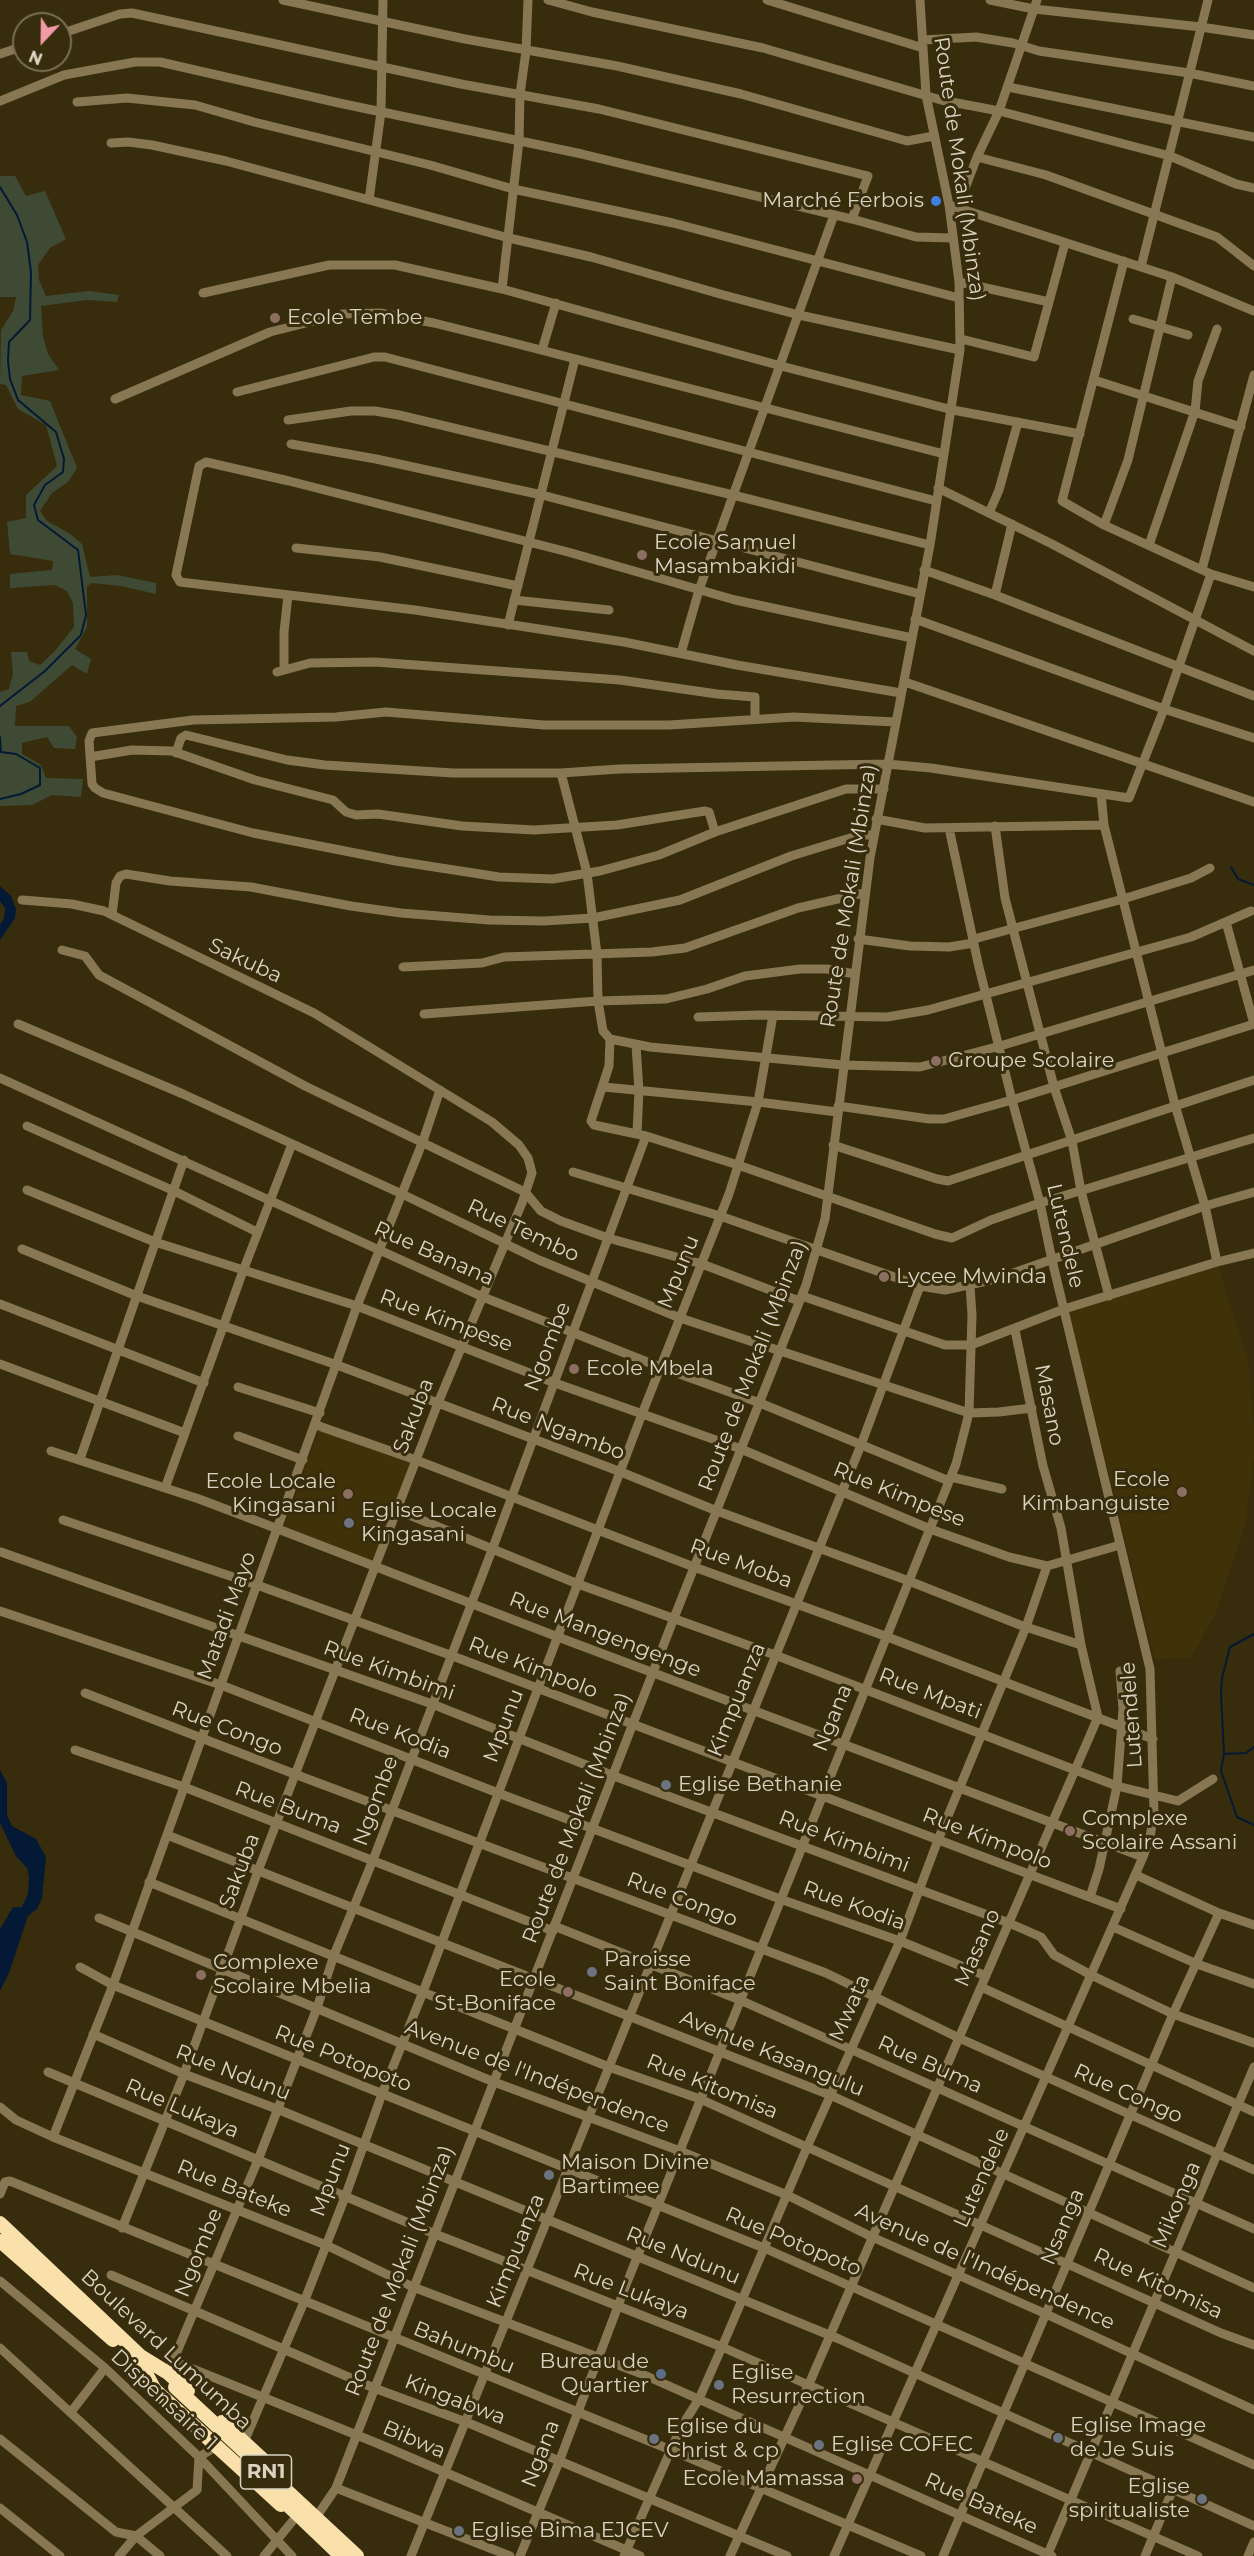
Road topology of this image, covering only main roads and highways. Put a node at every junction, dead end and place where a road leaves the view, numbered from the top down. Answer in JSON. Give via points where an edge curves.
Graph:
{"nodes":[{"id":1,"x":0,"y":2223,"type":"edge"},
{"id":2,"x":0,"y":2241,"type":"edge"},
{"id":3,"x":141,"y":2360,"type":"junction"},
{"id":4,"x":172,"y":2390,"type":"junction"},
{"id":5,"x":335,"y":2556,"type":"edge"},
{"id":6,"x":342,"y":2556,"type":"edge"},
{"id":7,"x":357,"y":2556,"type":"edge"},
{"id":8,"x":366,"y":2556,"type":"edge"}],
"edges":[{"from":1,"to":3,"type":"highway","name":"Boulevard Lumumba","number":"RN1"},
{"from":2,"to":3,"type":"highway","name":"Boulevard Lumumba","number":"RN1","via":[[85,2317]]},
{"from":3,"to":4,"type":"highway","name":"Boulevard Lumumba","number":"RN1"},
{"from":3,"to":5,"type":"highway","via":[[155,2390]]},
{"from":3,"to":8,"type":"highway","via":[[170,2367]]},
{"from":4,"to":6,"type":"highway","name":"Boulevard Lumumba","number":"RN1","bridge":true},
{"from":4,"to":7,"type":"highway","name":"Boulevard Lumumba","number":"RN1","bridge":true}]}
